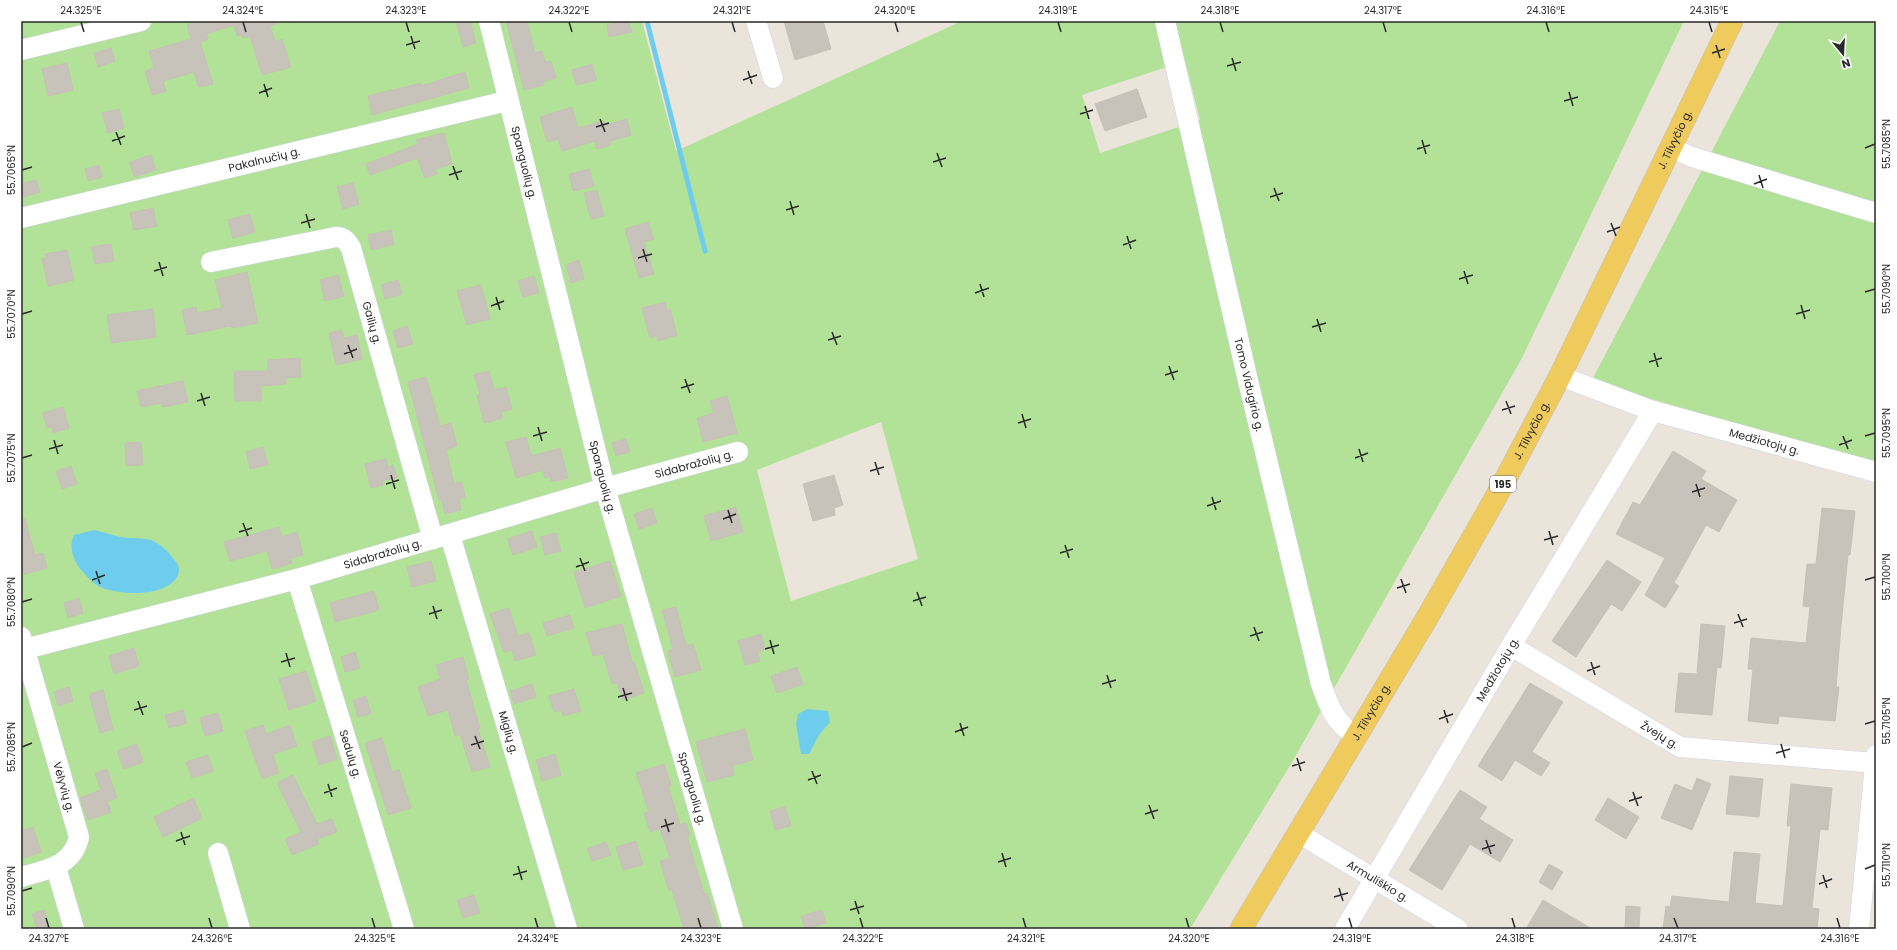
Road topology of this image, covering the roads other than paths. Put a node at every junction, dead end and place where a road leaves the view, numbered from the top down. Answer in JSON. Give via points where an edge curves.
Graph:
{"nodes":[{"id":1,"x":141,"y":21,"type":"edge"},
{"id":2,"x":488,"y":21,"type":"edge"},
{"id":3,"x":756,"y":21,"type":"edge"},
{"id":4,"x":1166,"y":21,"type":"edge"},
{"id":5,"x":1732,"y":21,"type":"edge"},
{"id":6,"x":21,"y":50,"type":"edge"},
{"id":7,"x":773,"y":78,"type":"dead end"},
{"id":8,"x":507,"y":101,"type":"junction"},
{"id":9,"x":1670,"y":147,"type":"junction"},
{"id":10,"x":1876,"y":213,"type":"edge"},
{"id":11,"x":21,"y":218,"type":"edge"},
{"id":12,"x":211,"y":262,"type":"dead end"},
{"id":13,"x":1560,"y":376,"type":"junction"},
{"id":14,"x":1653,"y":411,"type":"junction"},
{"id":15,"x":738,"y":452,"type":"dead end"},
{"id":16,"x":1876,"y":472,"type":"edge"},
{"id":17,"x":605,"y":488,"type":"junction"},
{"id":18,"x":442,"y":537,"type":"junction"},
{"id":19,"x":297,"y":579,"type":"junction"},
{"id":20,"x":23,"y":643,"type":"edge"},
{"id":21,"x":1512,"y":646,"type":"junction"},
{"id":22,"x":1356,"y":736,"type":"junction"},
{"id":23,"x":1876,"y":759,"type":"edge"},
{"id":24,"x":1298,"y":833,"type":"junction"},
{"id":25,"x":218,"y":853,"type":"dead end"},
{"id":26,"x":56,"y":867,"type":"junction"},
{"id":27,"x":21,"y":877,"type":"edge"},
{"id":28,"x":1375,"y":880,"type":"junction"},
{"id":29,"x":74,"y":929,"type":"edge"},
{"id":30,"x":240,"y":929,"type":"edge"},
{"id":31,"x":404,"y":929,"type":"edge"},
{"id":32,"x":567,"y":929,"type":"edge"},
{"id":33,"x":733,"y":929,"type":"edge"},
{"id":34,"x":1241,"y":929,"type":"edge"},
{"id":35,"x":1345,"y":929,"type":"edge"},
{"id":36,"x":1458,"y":929,"type":"edge"},
{"id":37,"x":1859,"y":929,"type":"edge"}],
"edges":[{"from":1,"to":6,"type":"street"},
{"from":2,"to":8,"type":"street","name":"Spanguolių g."},
{"from":3,"to":7,"type":"street"},
{"from":4,"to":22,"type":"street","name":"Tomo Vidugirio g.","via":[[1321,684],[1336,720]]},
{"from":5,"to":9,"type":"main road","name":"J. Tilvyčio g.","number":"195"},
{"from":8,"to":11,"type":"street","name":"Pakalnučių g."},
{"from":8,"to":17,"type":"street","name":"Spanguolių g."},
{"from":9,"to":10,"type":"street","via":[[1692,157]]},
{"from":9,"to":13,"type":"main road","name":"J. Tilvyčio g.","number":"195"},
{"from":12,"to":18,"type":"street","name":"Gailių g.","via":[[336,236],[348,242]]},
{"from":13,"to":14,"type":"street","name":"Medžiotojų g."},
{"from":13,"to":22,"type":"main road","name":"J. Tilvyčio g.","number":"195","via":[[1496,498]]},
{"from":14,"to":16,"type":"street","name":"Medžiotojų g."},
{"from":14,"to":21,"type":"street","name":"Medžiotojų g."},
{"from":15,"to":17,"type":"street","name":"Sidabražolių g."},
{"from":17,"to":18,"type":"street","name":"Sidabražolių g."},
{"from":17,"to":33,"type":"street","name":"Spanguolių g."},
{"from":18,"to":19,"type":"street","name":"Sidabražolių g."},
{"from":18,"to":32,"type":"street","name":"Miglių g."},
{"from":19,"to":20,"type":"street","name":"Sidabražolių g."},
{"from":19,"to":31,"type":"street","name":"Sedulų g."},
{"from":20,"to":26,"type":"street","name":"Vėlyvių g.","via":[[79,837],[77,846],[69,858]]},
{"from":21,"to":23,"type":"street","name":"Žvejų g.","via":[[1680,747]]},
{"from":21,"to":28,"type":"street","name":"Medžiotojų g."},
{"from":22,"to":24,"type":"main road","name":"J. Tilvyčio g.","number":"195"},
{"from":23,"to":37,"type":"street","name":"Žvejų g."},
{"from":24,"to":28,"type":"street","name":"Armuliškio g."},
{"from":24,"to":34,"type":"main road","name":"J. Tilvyčio g.","number":"195"},
{"from":25,"to":30,"type":"street"},
{"from":26,"to":27,"type":"street"},
{"from":26,"to":29,"type":"street"},
{"from":28,"to":35,"type":"street","name":"Medžiotojų g."},
{"from":28,"to":36,"type":"street","name":"Armuliškio g."}]}
